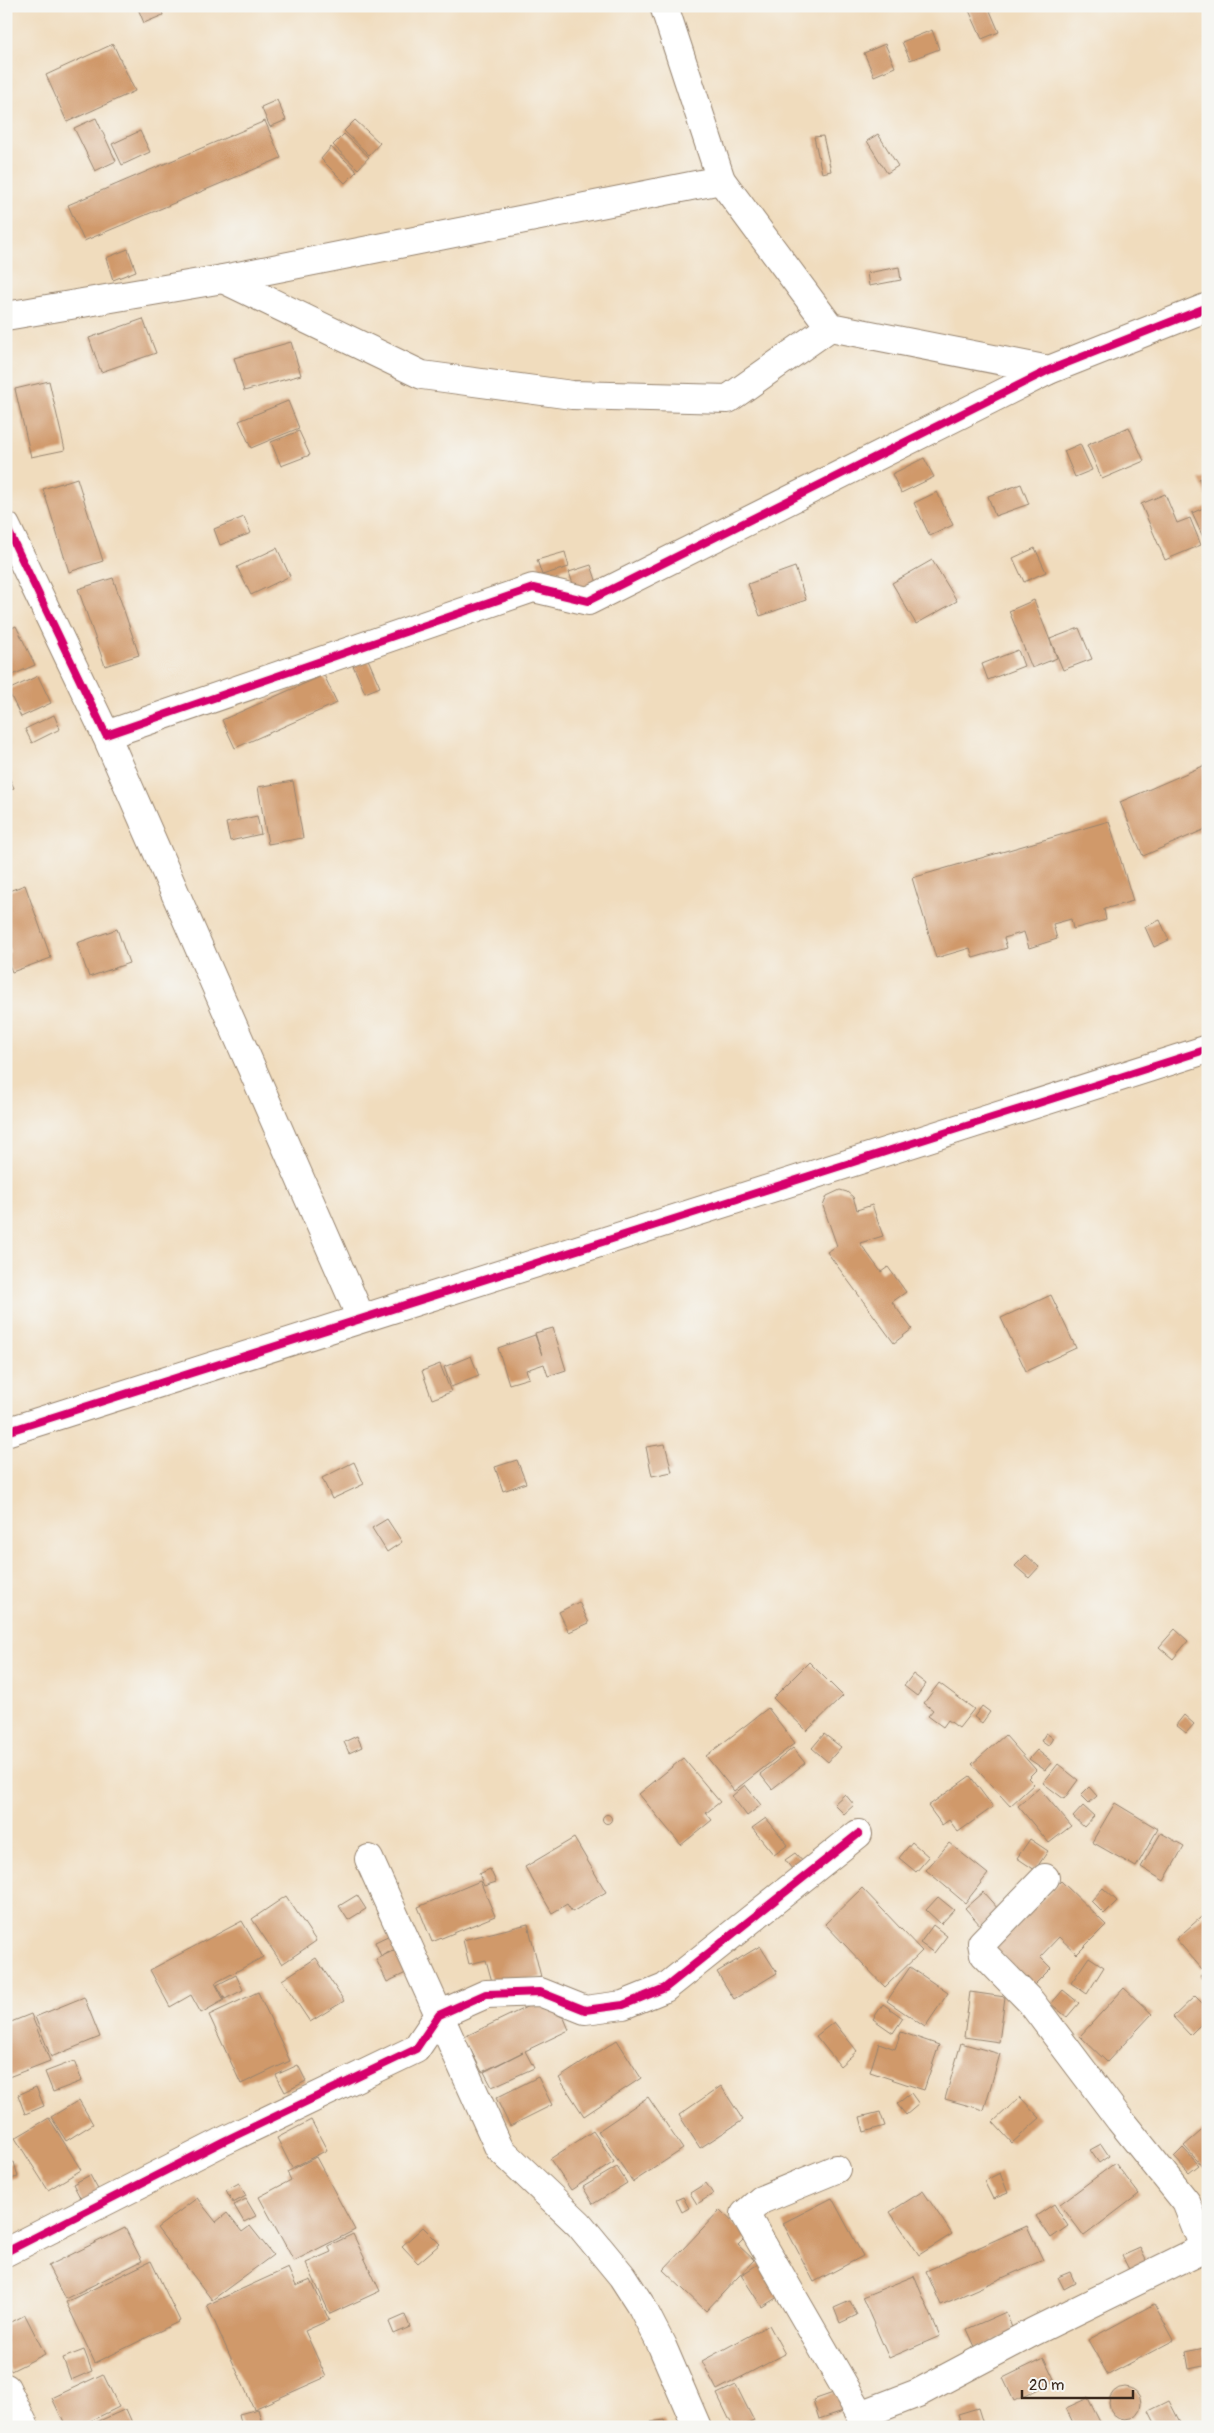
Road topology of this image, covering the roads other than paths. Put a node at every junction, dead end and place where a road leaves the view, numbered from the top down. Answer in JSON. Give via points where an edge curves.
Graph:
{"nodes":[{"id":1,"x":664,"y":6,"type":"edge"},
{"id":2,"x":721,"y":180,"type":"junction"},
{"id":3,"x":223,"y":279,"type":"junction"},
{"id":4,"x":1208,"y":307,"type":"edge"},
{"id":5,"x":6,"y":316,"type":"edge"},
{"id":6,"x":830,"y":327,"type":"junction"},
{"id":7,"x":1049,"y":370,"type":"junction"},
{"id":8,"x":6,"y":526,"type":"edge"},
{"id":9,"x":106,"y":735,"type":"junction"},
{"id":10,"x":1208,"y":1048,"type":"edge"},
{"id":11,"x":361,"y":1318,"type":"junction"},
{"id":12,"x":6,"y":1432,"type":"edge"},
{"id":13,"x":858,"y":1834,"type":"dead end"},
{"id":14,"x":369,"y":1859,"type":"dead end"},
{"id":15,"x":1044,"y":1878,"type":"dead end"},
{"id":16,"x":439,"y":2015,"type":"junction"},
{"id":17,"x":836,"y":2169,"type":"dead end"},
{"id":18,"x":1206,"y":2246,"type":"edge"},
{"id":19,"x":6,"y":2252,"type":"edge"},
{"id":20,"x":6,"y":2388,"type":"edge"},
{"id":21,"x":864,"y":2421,"type":"edge"},
{"id":22,"x":25,"y":2427,"type":"edge"},
{"id":23,"x":697,"y":2427,"type":"edge"}],
"edges":[{"from":1,"to":2,"type":"street"},
{"from":2,"to":3,"type":"street"},
{"from":2,"to":6,"type":"street"},
{"from":3,"to":5,"type":"street"},
{"from":3,"to":6,"type":"street","via":[[422,376],[572,395],[728,399]]},
{"from":4,"to":7,"type":"street"},
{"from":6,"to":7,"type":"street"},
{"from":7,"to":9,"type":"street","via":[[588,601],[533,588]]},
{"from":8,"to":9,"type":"street"},
{"from":9,"to":11,"type":"street"},
{"from":10,"to":11,"type":"street"},
{"from":11,"to":12,"type":"street"},
{"from":13,"to":16,"type":"street","via":[[665,1988],[623,2005],[585,2010],[540,1992],[486,1994]]},
{"from":14,"to":16,"type":"street"},
{"from":15,"to":18,"type":"street","via":[[982,1943],[984,1954],[1031,2002],[1186,2202]]},
{"from":16,"to":19,"type":"street","via":[[416,2049],[224,2140]]},
{"from":16,"to":23,"type":"street","via":[[500,2148],[579,2224],[622,2276],[662,2346]]},
{"from":17,"to":21,"type":"street","via":[[761,2200],[745,2214]]},
{"from":18,"to":21,"type":"street"},
{"from":20,"to":22,"type":"street"}]}
